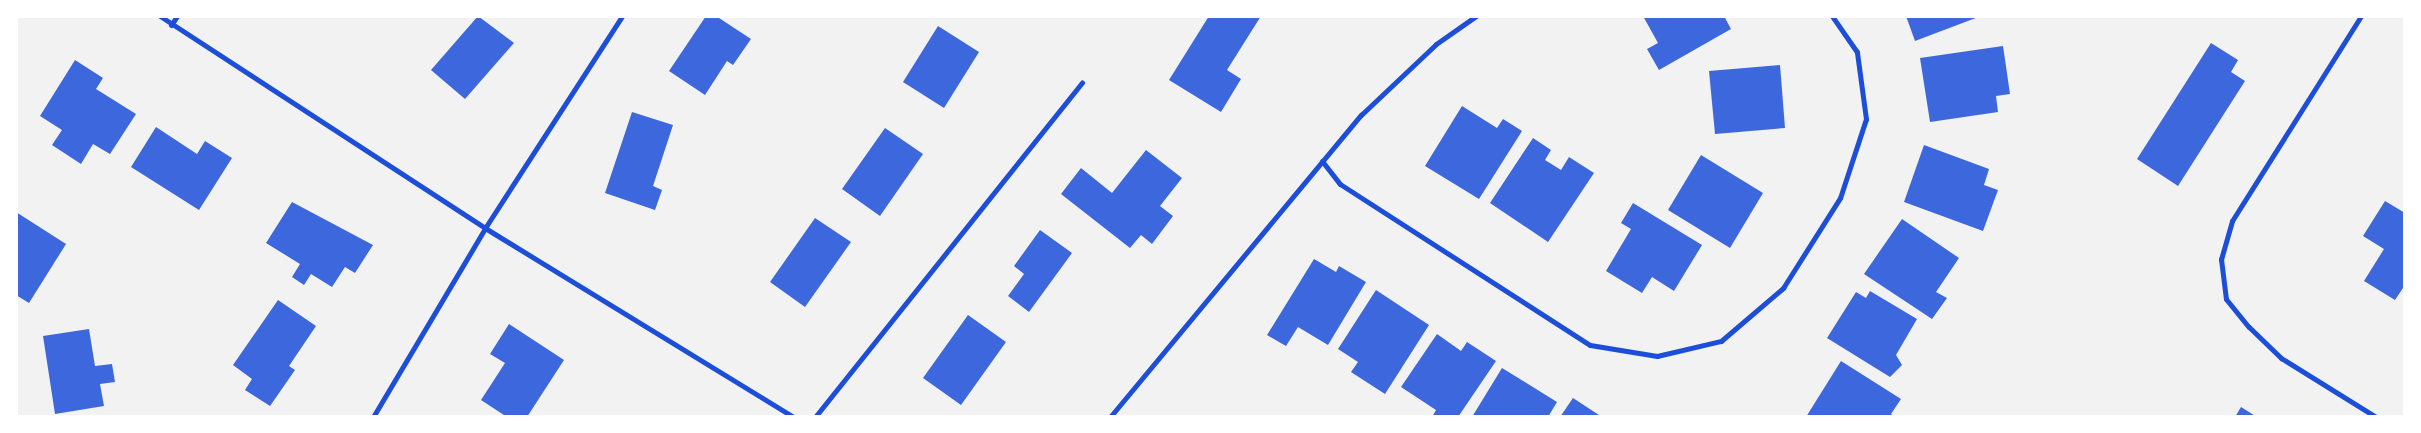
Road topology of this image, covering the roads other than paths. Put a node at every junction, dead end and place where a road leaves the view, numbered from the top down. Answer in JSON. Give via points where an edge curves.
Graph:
{"nodes":[{"id":1,"x":160,"y":16,"type":"edge"},
{"id":2,"x":177,"y":16,"type":"edge"},
{"id":3,"x":622,"y":16,"type":"edge"},
{"id":4,"x":1476,"y":16,"type":"edge"},
{"id":5,"x":1832,"y":16,"type":"edge"},
{"id":6,"x":2361,"y":16,"type":"edge"},
{"id":7,"x":172,"y":25,"type":"junction"},
{"id":8,"x":1082,"y":83,"type":"dead end"},
{"id":9,"x":1322,"y":161,"type":"junction"},
{"id":10,"x":485,"y":228,"type":"junction"},
{"id":11,"x":373,"y":417,"type":"edge"},
{"id":12,"x":794,"y":417,"type":"edge"},
{"id":13,"x":815,"y":417,"type":"edge"},
{"id":14,"x":1110,"y":417,"type":"edge"},
{"id":15,"x":2376,"y":417,"type":"edge"}],
"edges":[{"from":1,"to":7,"type":"street"},
{"from":2,"to":7,"type":"street"},
{"from":3,"to":10,"type":"street"},
{"from":4,"to":9,"type":"street","via":[[1436,44],[1361,115]]},
{"from":5,"to":9,"type":"street","via":[[1857,52],[1866,119],[1840,198],[1783,288],[1721,341],[1657,356],[1590,345],[1340,184]]},
{"from":6,"to":15,"type":"street","via":[[2232,221],[2221,259],[2226,299],[2281,358]]},
{"from":7,"to":10,"type":"street"},
{"from":8,"to":13,"type":"street"},
{"from":9,"to":14,"type":"street"},
{"from":10,"to":11,"type":"street"},
{"from":10,"to":12,"type":"street"}]}
